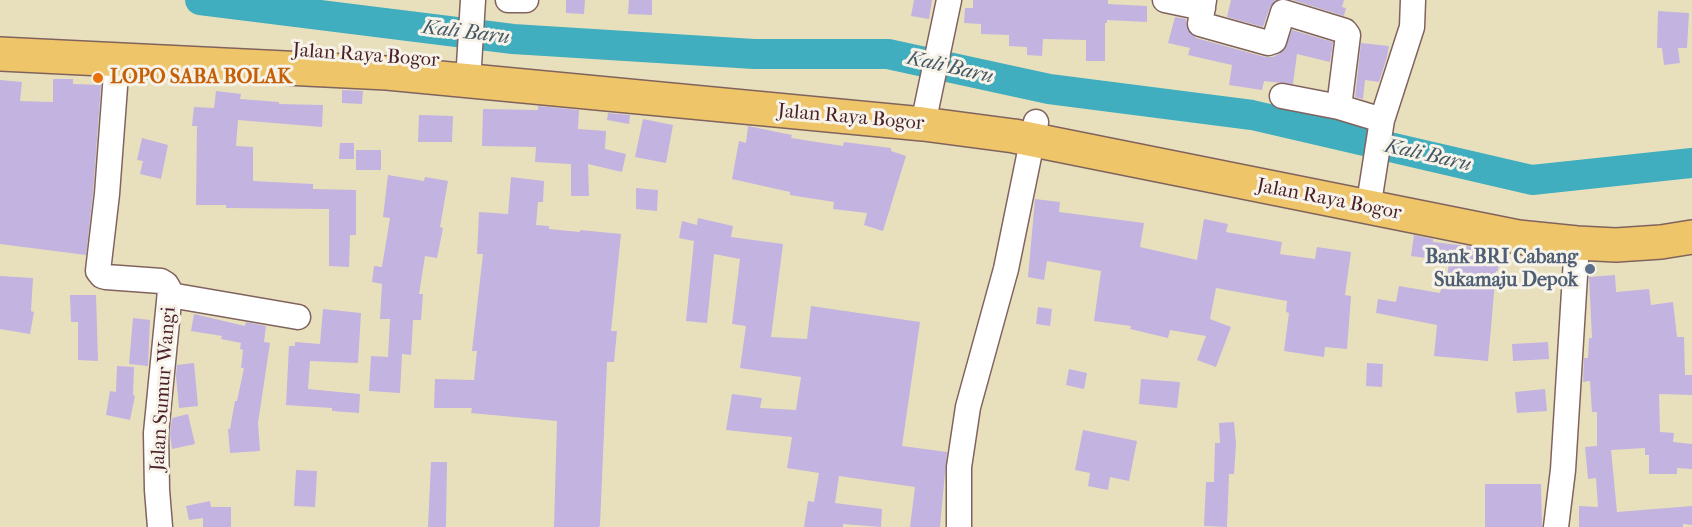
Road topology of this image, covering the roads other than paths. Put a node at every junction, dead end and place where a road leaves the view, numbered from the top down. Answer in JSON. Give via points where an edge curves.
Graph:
{"nodes":[{"id":1,"x":508,"y":0,"type":"edge"},
{"id":2,"x":526,"y":0,"type":"edge"},
{"id":3,"x":949,"y":0,"type":"edge"},
{"id":4,"x":1165,"y":0,"type":"edge"},
{"id":5,"x":1413,"y":0,"type":"edge"},
{"id":6,"x":473,"y":1,"type":"edge"},
{"id":7,"x":1204,"y":4,"type":"edge"},
{"id":8,"x":0,"y":35,"type":"edge"},
{"id":9,"x":0,"y":54,"type":"edge"},
{"id":10,"x":470,"y":56,"type":"junction"},
{"id":11,"x":117,"y":60,"type":"junction"},
{"id":12,"x":1282,"y":96,"type":"dead end"},
{"id":13,"x":926,"y":105,"type":"junction"},
{"id":14,"x":1339,"y":107,"type":"junction"},
{"id":15,"x":1381,"y":128,"type":"junction"},
{"id":16,"x":1034,"y":131,"type":"junction"},
{"id":17,"x":1373,"y":174,"type":"junction"},
{"id":18,"x":1692,"y":215,"type":"edge"},
{"id":19,"x":1692,"y":237,"type":"edge"},
{"id":20,"x":1577,"y":243,"type":"junction"},
{"id":21,"x":170,"y":295,"type":"junction"},
{"id":22,"x":298,"y":317,"type":"dead end"},
{"id":23,"x":160,"y":527,"type":"edge"},
{"id":24,"x":959,"y":527,"type":"edge"},
{"id":25,"x":1556,"y":527,"type":"edge"}],
"edges":[{"from":1,"to":2,"type":"street"},
{"from":3,"to":13,"type":"street"},
{"from":4,"to":7,"type":"street"},
{"from":5,"to":15,"type":"street","via":[[1412,27]]},
{"from":6,"to":10,"type":"street"},
{"from":7,"to":14,"type":"street","via":[[1200,24],[1268,43],[1274,41],[1283,12],[1345,31],[1348,35]]},
{"from":8,"to":10,"type":"highway","name":"Jalan Raya Bogor"},
{"from":9,"to":11,"type":"highway","name":"Jalan Raya Bogor"},
{"from":10,"to":13,"type":"highway","name":"Jalan Raya Bogor"},
{"from":11,"to":13,"type":"highway","name":"Jalan Raya Bogor"},
{"from":11,"to":21,"type":"street","name":"Jalan Sumur Wangi","via":[[98,271],[106,277],[161,281]]},
{"from":12,"to":14,"type":"street"},
{"from":13,"to":16,"type":"highway","name":"Jalan Raya Bogor"},
{"from":14,"to":15,"type":"street"},
{"from":15,"to":17,"type":"street"},
{"from":16,"to":17,"type":"highway","name":"Jalan Raya Bogor"},
{"from":16,"to":20,"type":"highway","name":"Jalan Raya Bogor","via":[[1518,237]]},
{"from":16,"to":24,"type":"street","via":[[1006,269],[968,407],[959,467]]},
{"from":17,"to":18,"type":"highway","name":"Jalan Raya Bogor","via":[[1522,216],[1579,222]]},
{"from":19,"to":20,"type":"highway","name":"Jalan Raya Bogor","via":[[1616,245]]},
{"from":20,"to":25,"type":"street"},
{"from":21,"to":22,"type":"street"},
{"from":21,"to":23,"type":"street","name":"Jalan Sumur Wangi","via":[[156,433]]}]}
